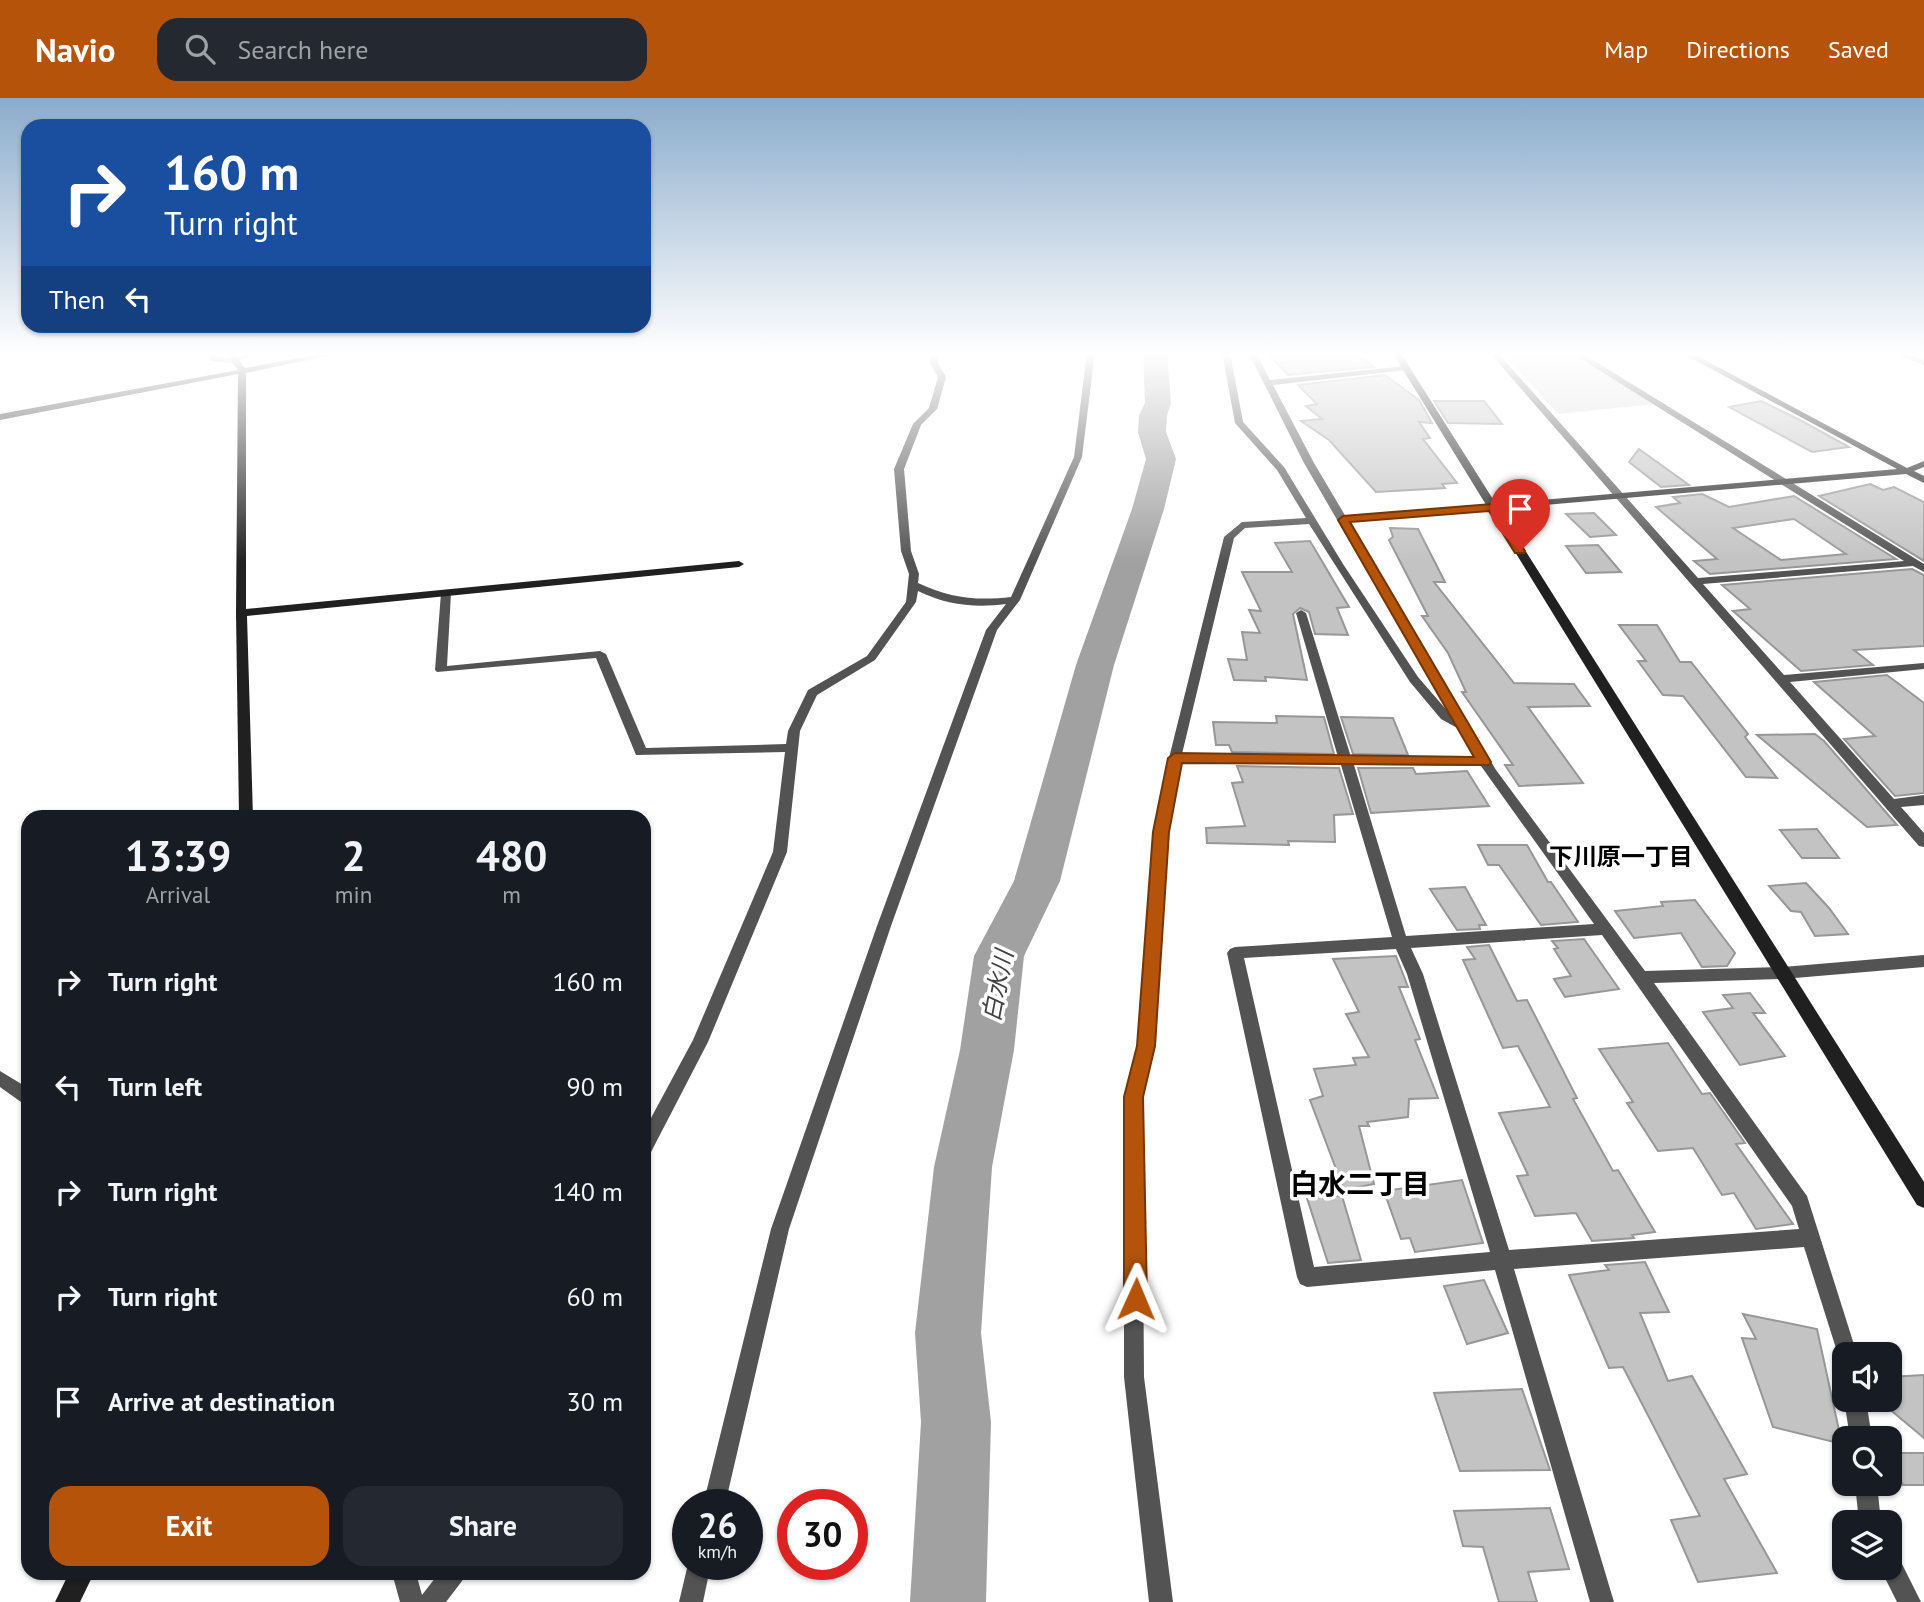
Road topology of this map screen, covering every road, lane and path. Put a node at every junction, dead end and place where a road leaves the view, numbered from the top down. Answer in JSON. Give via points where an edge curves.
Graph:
{"nodes":[{"id":1,"x":239,"y":422,"type":"edge"},
{"id":2,"x":921,"y":422,"type":"edge"},
{"id":3,"x":1082,"y":422,"type":"edge"},
{"id":4,"x":1239,"y":422,"type":"edge"},
{"id":5,"x":1289,"y":422,"type":"edge"},
{"id":6,"x":1440,"y":422,"type":"edge"},
{"id":7,"x":1555,"y":422,"type":"edge"},
{"id":8,"x":1686,"y":422,"type":"edge"},
{"id":9,"x":1816,"y":422,"type":"edge"},
{"id":10,"x":1924,"y":464,"type":"edge"},
{"id":11,"x":1907,"y":471,"type":"junction"},
{"id":12,"x":1924,"y":480,"type":"edge"},
{"id":13,"x":1785,"y":484,"type":"junction"},
{"id":14,"x":1621,"y":498,"type":"junction"},
{"id":15,"x":1492,"y":507,"type":"junction"},
{"id":16,"x":1343,"y":520,"type":"junction"},
{"id":17,"x":1312,"y":521,"type":"junction"},
{"id":18,"x":738,"y":564,"type":"dead end"},
{"id":19,"x":1919,"y":566,"type":"edge"},
{"id":20,"x":1693,"y":582,"type":"junction"},
{"id":21,"x":914,"y":585,"type":"junction"},
{"id":22,"x":446,"y":593,"type":"junction"},
{"id":23,"x":1015,"y":600,"type":"junction"},
{"id":24,"x":241,"y":613,"type":"junction"},
{"id":25,"x":1301,"y":613,"type":"dead end"},
{"id":26,"x":1924,"y":666,"type":"edge"},
{"id":27,"x":1782,"y":679,"type":"junction"},
{"id":28,"x":1464,"y":727,"type":"junction"},
{"id":29,"x":791,"y":748,"type":"junction"},
{"id":30,"x":1175,"y":758,"type":"junction"},
{"id":31,"x":1346,"y":761,"type":"junction"},
{"id":32,"x":1484,"y":762,"type":"junction"},
{"id":33,"x":1924,"y":800,"type":"edge"},
{"id":34,"x":1891,"y":804,"type":"junction"},
{"id":35,"x":246,"y":810,"type":"edge"},
{"id":36,"x":1924,"y":842,"type":"edge"},
{"id":37,"x":1606,"y":929,"type":"junction"},
{"id":38,"x":1401,"y":943,"type":"junction"},
{"id":39,"x":1924,"y":961,"type":"edge"},
{"id":40,"x":1783,"y":973,"type":"junction"},
{"id":41,"x":1641,"y":977,"type":"junction"},
{"id":42,"x":0,"y":1078,"type":"edge"},
{"id":43,"x":21,"y":1092,"type":"edge"},
{"id":44,"x":651,"y":1135,"type":"edge"},
{"id":45,"x":1924,"y":1199,"type":"edge"},
{"id":46,"x":1812,"y":1237,"type":"junction"},
{"id":47,"x":1502,"y":1261,"type":"junction"},
{"id":48,"x":1843,"y":1342,"type":"edge"},
{"id":49,"x":718,"y":1489,"type":"edge"},
{"id":50,"x":78,"y":1580,"type":"edge"},
{"id":51,"x":406,"y":1580,"type":"edge"},
{"id":52,"x":448,"y":1580,"type":"edge"},
{"id":53,"x":696,"y":1580,"type":"edge"},
{"id":54,"x":1898,"y":1580,"type":"edge"},
{"id":55,"x":67,"y":1602,"type":"edge"},
{"id":56,"x":412,"y":1602,"type":"edge"},
{"id":57,"x":431,"y":1602,"type":"edge"},
{"id":58,"x":691,"y":1602,"type":"edge"},
{"id":59,"x":1161,"y":1602,"type":"edge"},
{"id":60,"x":1602,"y":1602,"type":"edge"},
{"id":61,"x":1909,"y":1602,"type":"edge"}],
"edges":[{"from":1,"to":24,"type":"street"},
{"from":2,"to":21,"type":"street","via":[[913,431],[899,469],[906,551]]},
{"from":3,"to":23,"type":"street","via":[[1078,457]]},
{"from":4,"to":17,"type":"street","via":[[1281,469]]},
{"from":5,"to":16,"type":"street"},
{"from":6,"to":15,"type":"street"},
{"from":7,"to":14,"type":"street"},
{"from":8,"to":13,"type":"street"},
{"from":9,"to":11,"type":"street"},
{"from":10,"to":11,"type":"street"},
{"from":11,"to":12,"type":"street"},
{"from":11,"to":13,"type":"street"},
{"from":13,"to":14,"type":"street"},
{"from":13,"to":19,"type":"street"},
{"from":14,"to":15,"type":"street"},
{"from":14,"to":20,"type":"street"},
{"from":15,"to":16,"type":"street"},
{"from":15,"to":40,"type":"street"},
{"from":16,"to":28,"type":"street"},
{"from":17,"to":28,"type":"street","via":[[1414,679],[1445,716]]},
{"from":17,"to":30,"type":"street","via":[[1242,525],[1229,537]]},
{"from":18,"to":22,"type":"street"},
{"from":19,"to":20,"type":"street"},
{"from":20,"to":27,"type":"street"},
{"from":21,"to":23,"type":"street","via":[[960,604]]},
{"from":21,"to":29,"type":"street","via":[[911,602],[871,658],[812,693],[793,731]]},
{"from":22,"to":24,"type":"street"},
{"from":22,"to":29,"type":"street","via":[[441,670],[600,654],[641,752]]},
{"from":23,"to":49,"type":"street","via":[[992,630],[780,1229]]},
{"from":24,"to":35,"type":"street"},
{"from":25,"to":31,"type":"street"},
{"from":26,"to":27,"type":"street"},
{"from":27,"to":34,"type":"street"},
{"from":28,"to":32,"type":"street"},
{"from":29,"to":44,"type":"street","via":[[780,852],[700,1042]]},
{"from":30,"to":31,"type":"street"},
{"from":30,"to":59,"type":"street","via":[[1161,832],[1146,1046],[1133,1097],[1134,1377]]},
{"from":31,"to":32,"type":"street"},
{"from":31,"to":38,"type":"street"},
{"from":32,"to":37,"type":"street"},
{"from":33,"to":34,"type":"street"},
{"from":34,"to":36,"type":"street"},
{"from":37,"to":38,"type":"street"},
{"from":37,"to":41,"type":"street"},
{"from":38,"to":47,"type":"street","via":[[1415,974]]},
{"from":38,"to":47,"type":"street","via":[[1235,953],[1307,1277]]},
{"from":39,"to":40,"type":"street"},
{"from":40,"to":41,"type":"street"},
{"from":40,"to":45,"type":"street"},
{"from":41,"to":46,"type":"street","via":[[1800,1202]]},
{"from":42,"to":43,"type":"street"},
{"from":46,"to":47,"type":"street"},
{"from":46,"to":48,"type":"street"},
{"from":47,"to":60,"type":"street"},
{"from":50,"to":55,"type":"street"},
{"from":51,"to":56,"type":"street"},
{"from":52,"to":57,"type":"street"},
{"from":53,"to":58,"type":"street"},
{"from":54,"to":61,"type":"street"}]}
